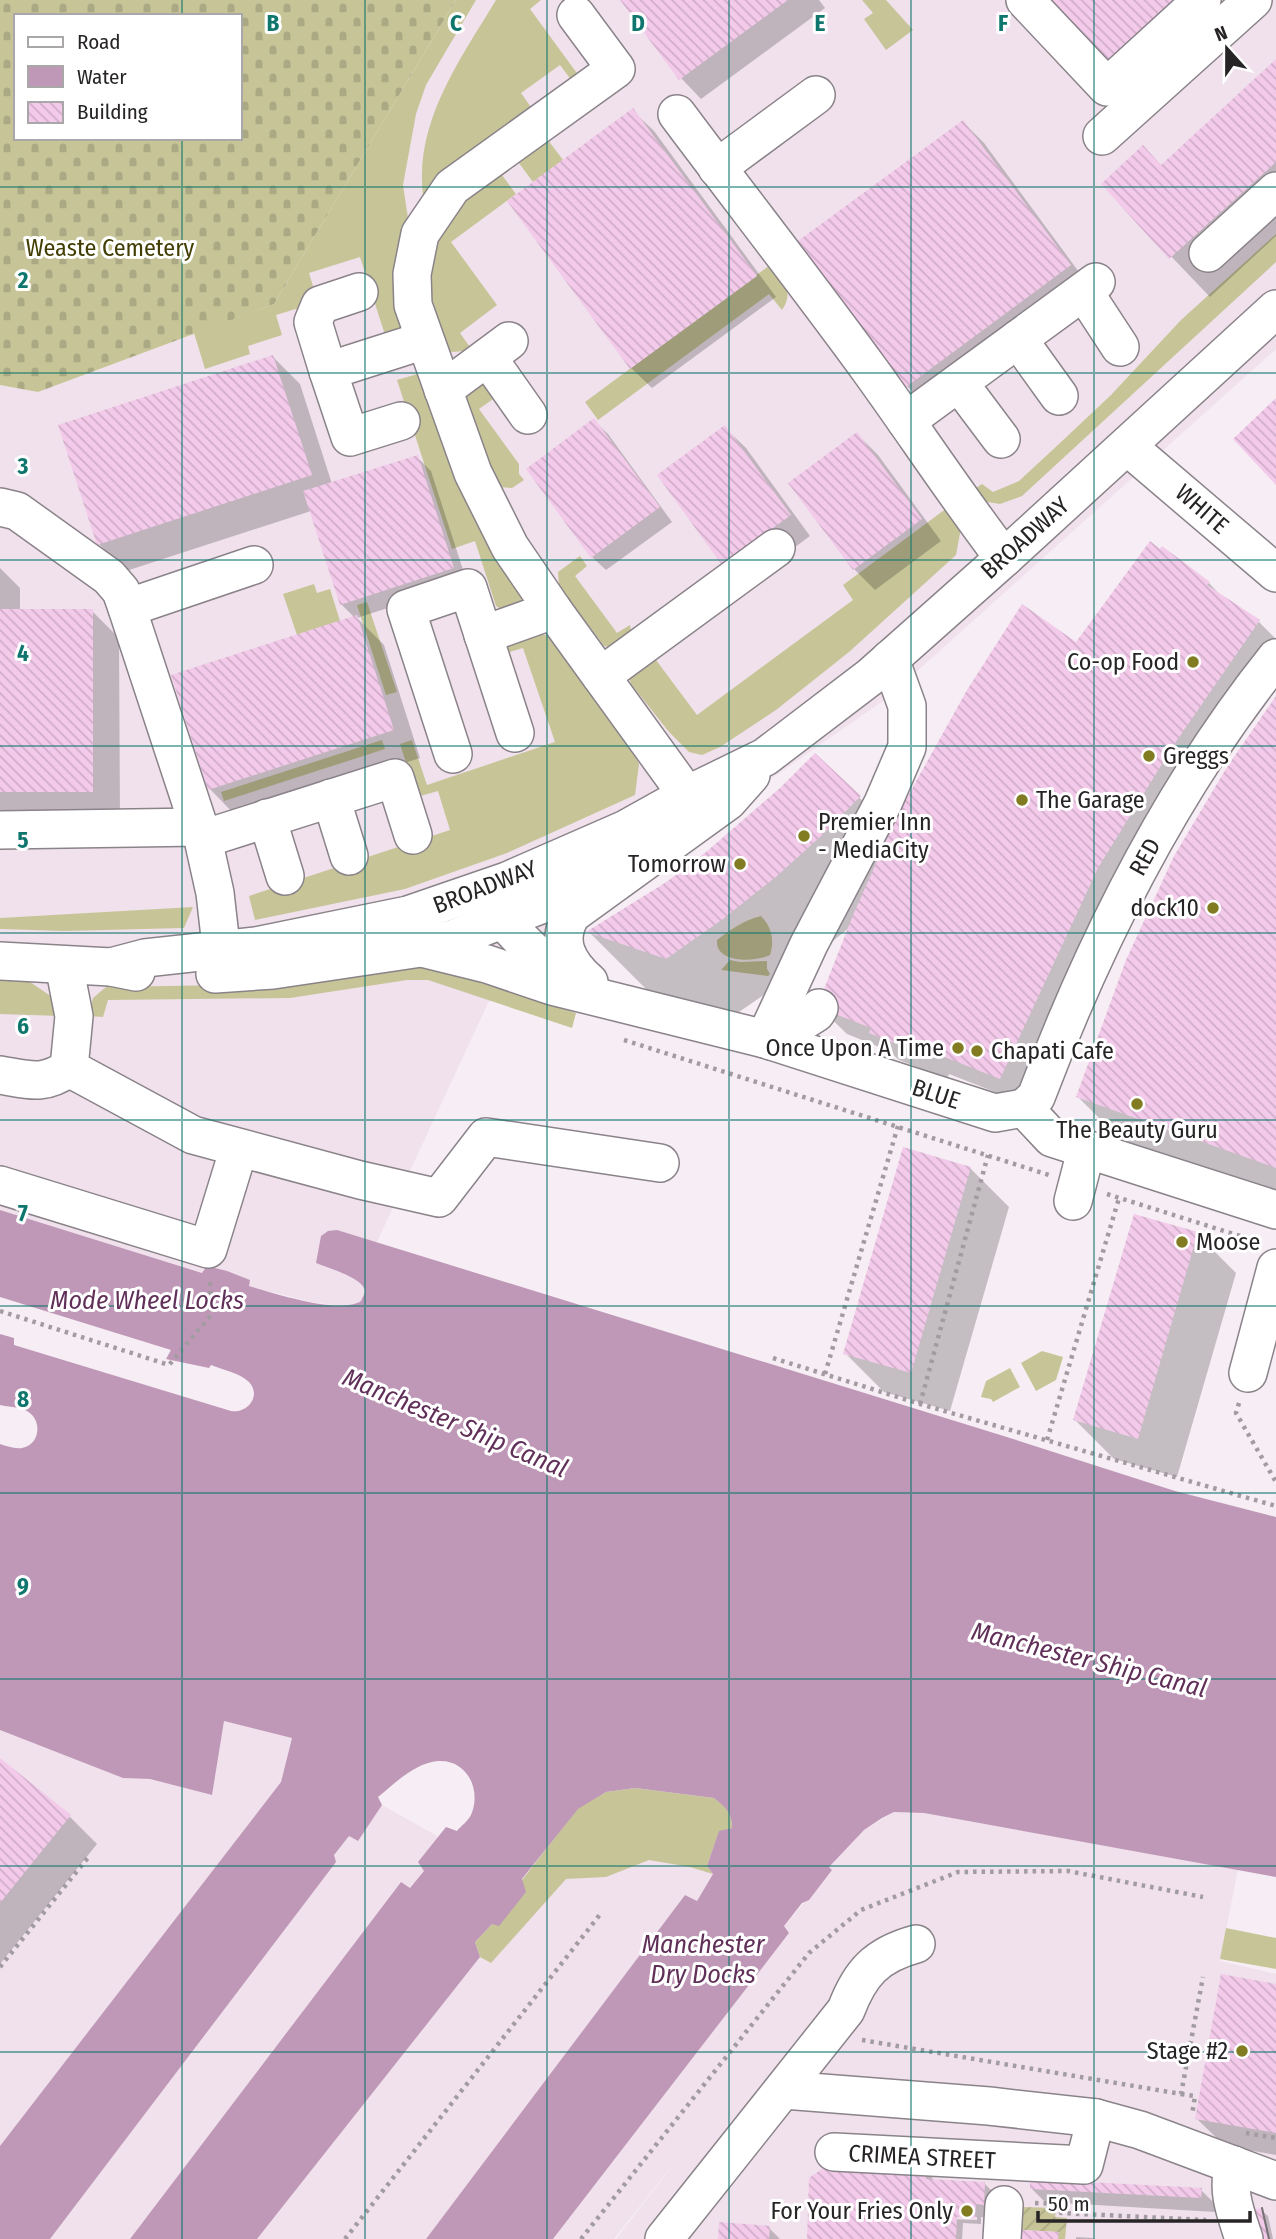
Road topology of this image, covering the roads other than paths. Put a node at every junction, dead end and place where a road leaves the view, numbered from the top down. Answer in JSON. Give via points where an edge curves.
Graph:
{"nodes":[{"id":1,"x":1025,"y":0,"type":"edge"},
{"id":2,"x":1202,"y":0,"type":"edge"},
{"id":3,"x":1253,"y":0,"type":"edge"},
{"id":4,"x":576,"y":15,"type":"dead end"},
{"id":5,"x":816,"y":95,"type":"dead end"},
{"id":6,"x":677,"y":114,"type":"dead end"},
{"id":7,"x":1102,"y":136,"type":"dead end"},
{"id":8,"x":717,"y":168,"type":"junction"},
{"id":9,"x":1276,"y":191,"type":"edge"},
{"id":10,"x":1208,"y":253,"type":"dead end"},
{"id":11,"x":359,"y":292,"type":"dead end"},
{"id":12,"x":1276,"y":309,"type":"edge"},
{"id":13,"x":1018,"y":339,"type":"junction"},
{"id":14,"x":425,"y":340,"type":"junction"},
{"id":15,"x":1120,"y":346,"type":"dead end"},
{"id":16,"x":328,"y":371,"type":"junction"},
{"id":17,"x":959,"y":383,"type":"junction"},
{"id":18,"x":443,"y":390,"type":"junction"},
{"id":19,"x":1059,"y":396,"type":"dead end"},
{"id":20,"x":531,"y":413,"type":"dead end"},
{"id":21,"x":401,"y":421,"type":"dead end"},
{"id":22,"x":906,"y":421,"type":"junction"},
{"id":23,"x":1002,"y":439,"type":"dead end"},
{"id":24,"x":1127,"y":446,"type":"junction"},
{"id":25,"x":0,"y":507,"type":"edge"},
{"id":26,"x":776,"y":548,"type":"dead end"},
{"id":27,"x":1004,"y":558,"type":"junction"},
{"id":28,"x":254,"y":565,"type":"dead end"},
{"id":29,"x":1276,"y":573,"type":"edge"},
{"id":30,"x":127,"y":608,"type":"junction"},
{"id":31,"x":552,"y":610,"type":"junction"},
{"id":32,"x":483,"y":635,"type":"junction"},
{"id":33,"x":1276,"y":658,"type":"edge"},
{"id":34,"x":890,"y":659,"type":"junction"},
{"id":35,"x":601,"y":676,"type":"junction"},
{"id":36,"x":515,"y":733,"type":"dead end"},
{"id":37,"x":453,"y":754,"type":"dead end"},
{"id":38,"x":765,"y":757,"type":"junction"},
{"id":39,"x":742,"y":785,"type":"junction"},
{"id":40,"x":687,"y":795,"type":"junction"},
{"id":41,"x":331,"y":798,"type":"junction"},
{"id":42,"x":267,"y":818,"type":"junction"},
{"id":43,"x":0,"y":830,"type":"edge"},
{"id":44,"x":202,"y":833,"type":"junction"},
{"id":45,"x":413,"y":835,"type":"dead end"},
{"id":46,"x":349,"y":856,"type":"dead end"},
{"id":47,"x":285,"y":876,"type":"dead end"},
{"id":48,"x":503,"y":920,"type":"junction"},
{"id":49,"x":421,"y":948,"type":"junction"},
{"id":50,"x":0,"y":961,"type":"edge"},
{"id":51,"x":223,"y":962,"type":"junction"},
{"id":52,"x":64,"y":965,"type":"junction"},
{"id":53,"x":111,"y":967,"type":"junction"},
{"id":54,"x":586,"y":981,"type":"junction"},
{"id":55,"x":633,"y":1005,"type":"junction"},
{"id":56,"x":768,"y":1040,"type":"junction"},
{"id":57,"x":820,"y":1057,"type":"junction"},
{"id":58,"x":69,"y":1068,"type":"junction"},
{"id":59,"x":0,"y":1075,"type":"edge"},
{"id":60,"x":1024,"y":1108,"type":"junction"},
{"id":61,"x":239,"y":1148,"type":"junction"},
{"id":62,"x":1086,"y":1151,"type":"junction"},
{"id":63,"x":660,"y":1163,"type":"dead end"},
{"id":64,"x":0,"y":1185,"type":"edge"},
{"id":65,"x":1073,"y":1189,"type":"road end"},
{"id":66,"x":1272,"y":1230,"type":"edge"},
{"id":67,"x":1248,"y":1373,"type":"road end"},
{"id":68,"x":916,"y":1944,"type":"dead end"},
{"id":69,"x":783,"y":2090,"type":"junction"},
{"id":70,"x":1096,"y":2118,"type":"junction"},
{"id":71,"x":834,"y":2152,"type":"dead end"},
{"id":72,"x":1276,"y":2181,"type":"edge"},
{"id":73,"x":1011,"y":2198,"type":"edge"},
{"id":74,"x":1232,"y":2206,"type":"edge"},
{"id":75,"x":664,"y":2239,"type":"edge"}],
"edges":[{"from":1,"to":2,"type":"street","via":[[1107,87]]},
{"from":3,"to":7,"type":"street"},
{"from":4,"to":14,"type":"street","via":[[616,69],[452,187],[420,234],[412,274],[413,305]]},
{"from":5,"to":8,"type":"street"},
{"from":6,"to":8,"type":"street"},
{"from":8,"to":22,"type":"street"},
{"from":9,"to":10,"type":"street"},
{"from":11,"to":16,"type":"street","via":[[320,304],[313,322]]},
{"from":12,"to":24,"type":"street","name":"BROADWAY"},
{"from":13,"to":15,"type":"street","via":[[1090,287]]},
{"from":13,"to":17,"type":"street"},
{"from":13,"to":19,"type":"street"},
{"from":14,"to":16,"type":"street"},
{"from":14,"to":18,"type":"street"},
{"from":16,"to":21,"type":"street","via":[[350,437]]},
{"from":17,"to":22,"type":"street"},
{"from":17,"to":23,"type":"street"},
{"from":18,"to":20,"type":"street","via":[[498,349]]},
{"from":18,"to":31,"type":"street","via":[[491,510]]},
{"from":22,"to":27,"type":"street"},
{"from":24,"to":27,"type":"street","name":"BROADWAY"},
{"from":24,"to":29,"type":"street","name":"WHITE"},
{"from":25,"to":30,"type":"street","via":[[18,511],[109,578],[121,591]]},
{"from":26,"to":35,"type":"street"},
{"from":27,"to":34,"type":"street","name":"BROADWAY"},
{"from":28,"to":30,"type":"street"},
{"from":30,"to":44,"type":"street"},
{"from":31,"to":32,"type":"street"},
{"from":31,"to":35,"type":"street"},
{"from":32,"to":36,"type":"street"},
{"from":32,"to":37,"type":"street","via":[[468,588],[406,609]]},
{"from":33,"to":60,"type":"street","name":"RED","via":[[1238,705],[1176,802],[1113,916],[1036,1097]]},
{"from":34,"to":38,"type":"street","name":"BROADWAY"},
{"from":34,"to":56,"type":"street","via":[[907,706],[906,747],[883,803],[809,944]]},
{"from":35,"to":40,"type":"street"},
{"from":38,"to":39,"type":"street","name":"BROADWAY"},
{"from":38,"to":40,"type":"street","name":"BROADWAY"},
{"from":39,"to":48,"type":"street","name":"BROADWAY","via":[[572,890]]},
{"from":39,"to":54,"type":"street","name":"BROADWAY","via":[[727,801],[572,914],[564,927],[565,949]]},
{"from":40,"to":51,"type":"street","name":"BROADWAY","via":[[626,830],[473,894],[408,915],[256,946]]},
{"from":41,"to":42,"type":"street"},
{"from":41,"to":45,"type":"street","via":[[395,778]]},
{"from":41,"to":46,"type":"street"},
{"from":42,"to":44,"type":"street"},
{"from":42,"to":47,"type":"street"},
{"from":43,"to":44,"type":"street"},
{"from":44,"to":51,"type":"street"},
{"from":48,"to":49,"type":"street","name":"BROADWAY"},
{"from":48,"to":51,"type":"street","name":"BROADWAY","via":[[490,908],[342,944]]},
{"from":48,"to":54,"type":"street","name":"BROADWAY","via":[[554,968]]},
{"from":49,"to":51,"type":"street","name":"BROADWAY","via":[[273,970]]},
{"from":49,"to":55,"type":"street","name":"BLUE"},
{"from":50,"to":52,"type":"street","name":"BROADWAY"},
{"from":51,"to":53,"type":"street","name":"BROADWAY","via":[[190,975],[144,974]]},
{"from":51,"to":53,"type":"street","name":"BROADWAY","via":[[201,964],[185,954]]},
{"from":52,"to":53,"type":"street","name":"BROADWAY"},
{"from":52,"to":58,"type":"street","via":[[74,1016]]},
{"from":54,"to":55,"type":"street","name":"BROADWAY"},
{"from":55,"to":56,"type":"street","name":"BLUE"},
{"from":56,"to":57,"type":"street","name":"BLUE"},
{"from":56,"to":57,"type":"street","via":[[823,1009]]},
{"from":57,"to":60,"type":"street","name":"BLUE","via":[[995,1113]]},
{"from":58,"to":59,"type":"street","via":[[35,1081]]},
{"from":58,"to":61,"type":"street","via":[[193,1135]]},
{"from":60,"to":62,"type":"street","via":[[1052,1138]]},
{"from":61,"to":63,"type":"street","via":[[439,1198],[486,1137]]},
{"from":61,"to":64,"type":"street","via":[[208,1250]]},
{"from":62,"to":65,"type":"street"},
{"from":62,"to":66,"type":"street"},
{"from":66,"to":67,"type":"street"},
{"from":68,"to":69,"type":"street","via":[[876,1961],[856,1985],[852,2025]]},
{"from":69,"to":70,"type":"street"},
{"from":69,"to":75,"type":"street"},
{"from":70,"to":73,"type":"street","name":"CRIMEA STREET","via":[[1084,2165]]},
{"from":70,"to":74,"type":"street","via":[[1140,2130]]},
{"from":71,"to":73,"type":"street","name":"CRIMEA STREET"},
{"from":72,"to":74,"type":"street"}]}
